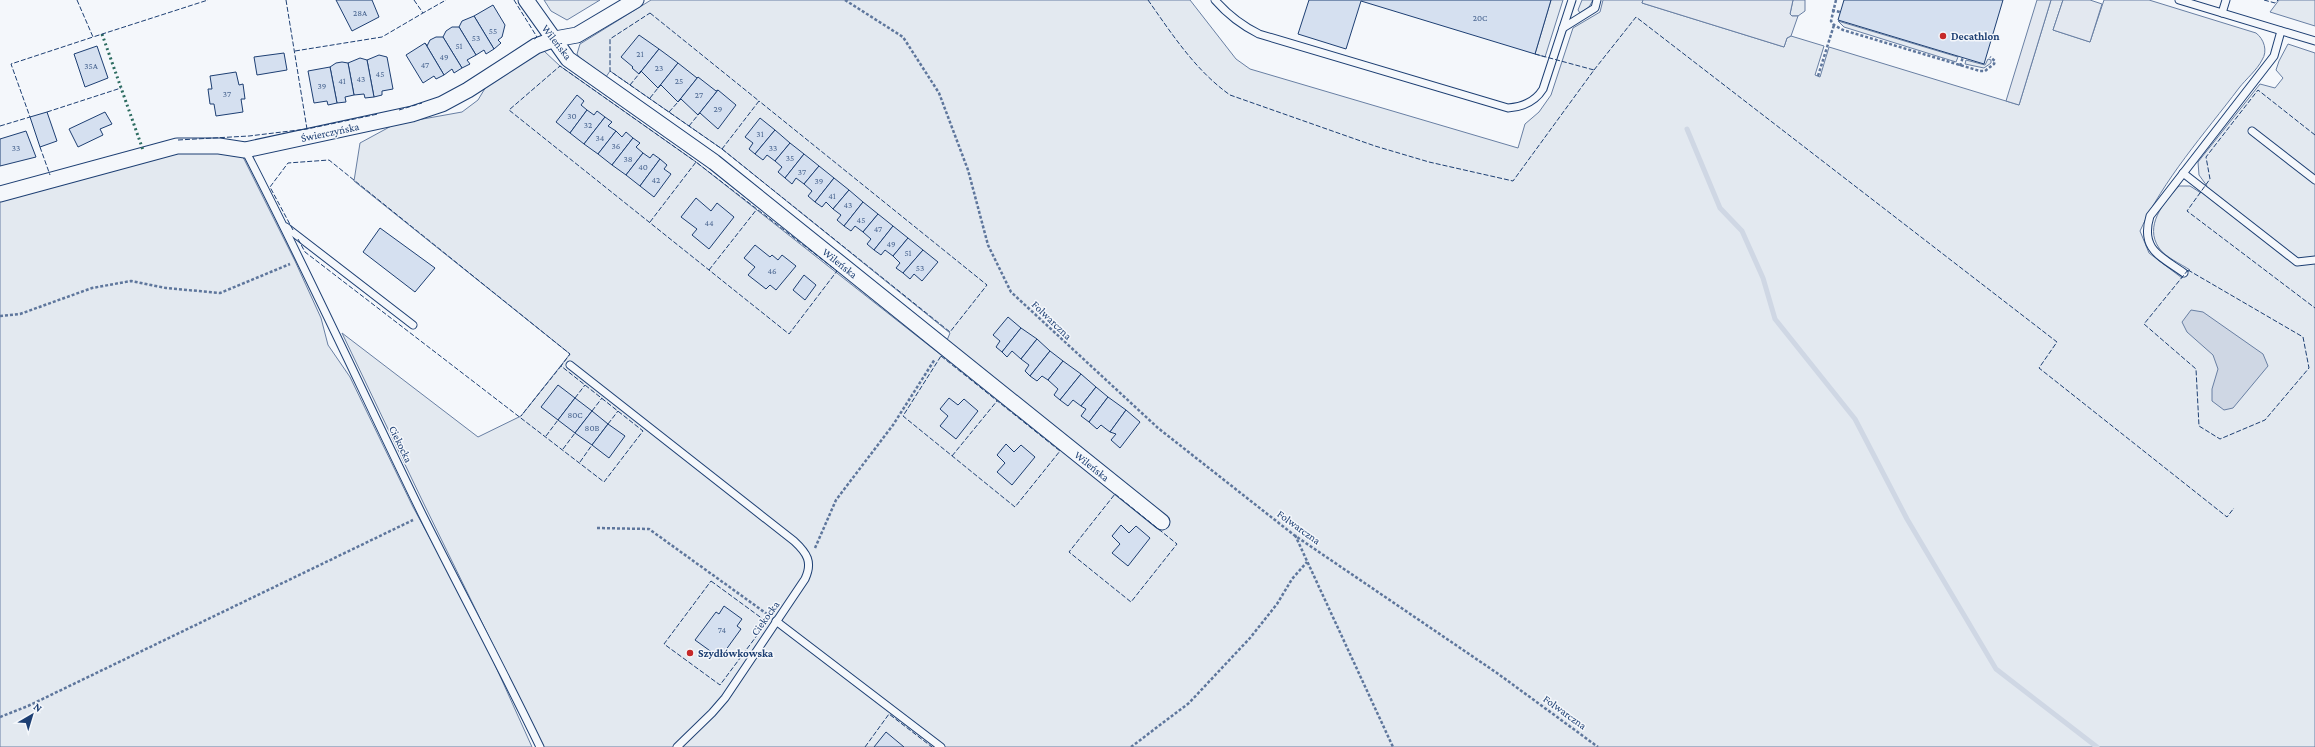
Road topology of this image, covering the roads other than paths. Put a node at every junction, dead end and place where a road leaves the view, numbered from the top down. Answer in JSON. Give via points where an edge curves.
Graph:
{"nodes":[{"id":1,"x":526,"y":0,"type":"edge"},
{"id":2,"x":636,"y":0,"type":"edge"},
{"id":3,"x":1215,"y":0,"type":"edge"},
{"id":4,"x":1572,"y":0,"type":"edge"},
{"id":5,"x":1598,"y":0,"type":"edge"},
{"id":6,"x":2179,"y":0,"type":"edge"},
{"id":7,"x":2226,"y":0,"type":"edge"},
{"id":8,"x":2222,"y":13,"type":"junction"},
{"id":9,"x":1563,"y":28,"type":"junction"},
{"id":10,"x":2281,"y":31,"type":"junction"},
{"id":11,"x":555,"y":39,"type":"junction"},
{"id":12,"x":2315,"y":41,"type":"edge"},
{"id":13,"x":2252,"y":131,"type":"dead end"},
{"id":14,"x":245,"y":150,"type":"junction"},
{"id":15,"x":2183,"y":173,"type":"junction"},
{"id":16,"x":2315,"y":180,"type":"edge"},
{"id":17,"x":0,"y":194,"type":"edge"},
{"id":18,"x":284,"y":226,"type":"junction"},
{"id":19,"x":2315,"y":260,"type":"edge"},
{"id":20,"x":2184,"y":273,"type":"dead end"},
{"id":21,"x":413,"y":325,"type":"dead end"},
{"id":22,"x":570,"y":365,"type":"dead end"},
{"id":23,"x":1162,"y":522,"type":"dead end"},
{"id":24,"x":776,"y":620,"type":"junction"},
{"id":25,"x":540,"y":747,"type":"edge"},
{"id":26,"x":676,"y":747,"type":"edge"},
{"id":27,"x":940,"y":747,"type":"edge"}],
"edges":[{"from":1,"to":11,"type":"street","name":"Wileńska"},
{"from":2,"to":11,"type":"street","name":"Świerczyńska","via":[[577,35]]},
{"from":3,"to":9,"type":"lane","via":[[1226,14],[1259,34],[1508,108],[1520,107],[1538,97]]},
{"from":4,"to":9,"type":"lane"},
{"from":5,"to":9,"type":"lane","via":[[1595,8]]},
{"from":6,"to":8,"type":"lane"},
{"from":7,"to":8,"type":"lane"},
{"from":8,"to":10,"type":"lane"},
{"from":10,"to":12,"type":"lane"},
{"from":10,"to":15,"type":"lane","via":[[2274,56]]},
{"from":11,"to":14,"type":"street","name":"Świerczyńska","via":[[536,46],[442,104],[412,114]]},
{"from":11,"to":23,"type":"street","name":"Wileńska","via":[[568,59],[714,162]]},
{"from":13,"to":16,"type":"lane"},
{"from":14,"to":17,"type":"street","name":"Świerczyńska","via":[[219,146],[177,146]]},
{"from":14,"to":18,"type":"lane","name":"Ciekocka"},
{"from":15,"to":19,"type":"lane","via":[[2297,262]]},
{"from":15,"to":20,"type":"lane","via":[[2150,216],[2146,240],[2154,251]]},
{"from":18,"to":21,"type":"lane"},
{"from":18,"to":25,"type":"lane","name":"Ciekocka","via":[[423,516]]},
{"from":22,"to":24,"type":"lane","name":"Ciekocka","via":[[805,551],[810,568]]},
{"from":24,"to":26,"type":"lane","name":"Ciekocka","via":[[724,698]]},
{"from":24,"to":27,"type":"lane"}]}
